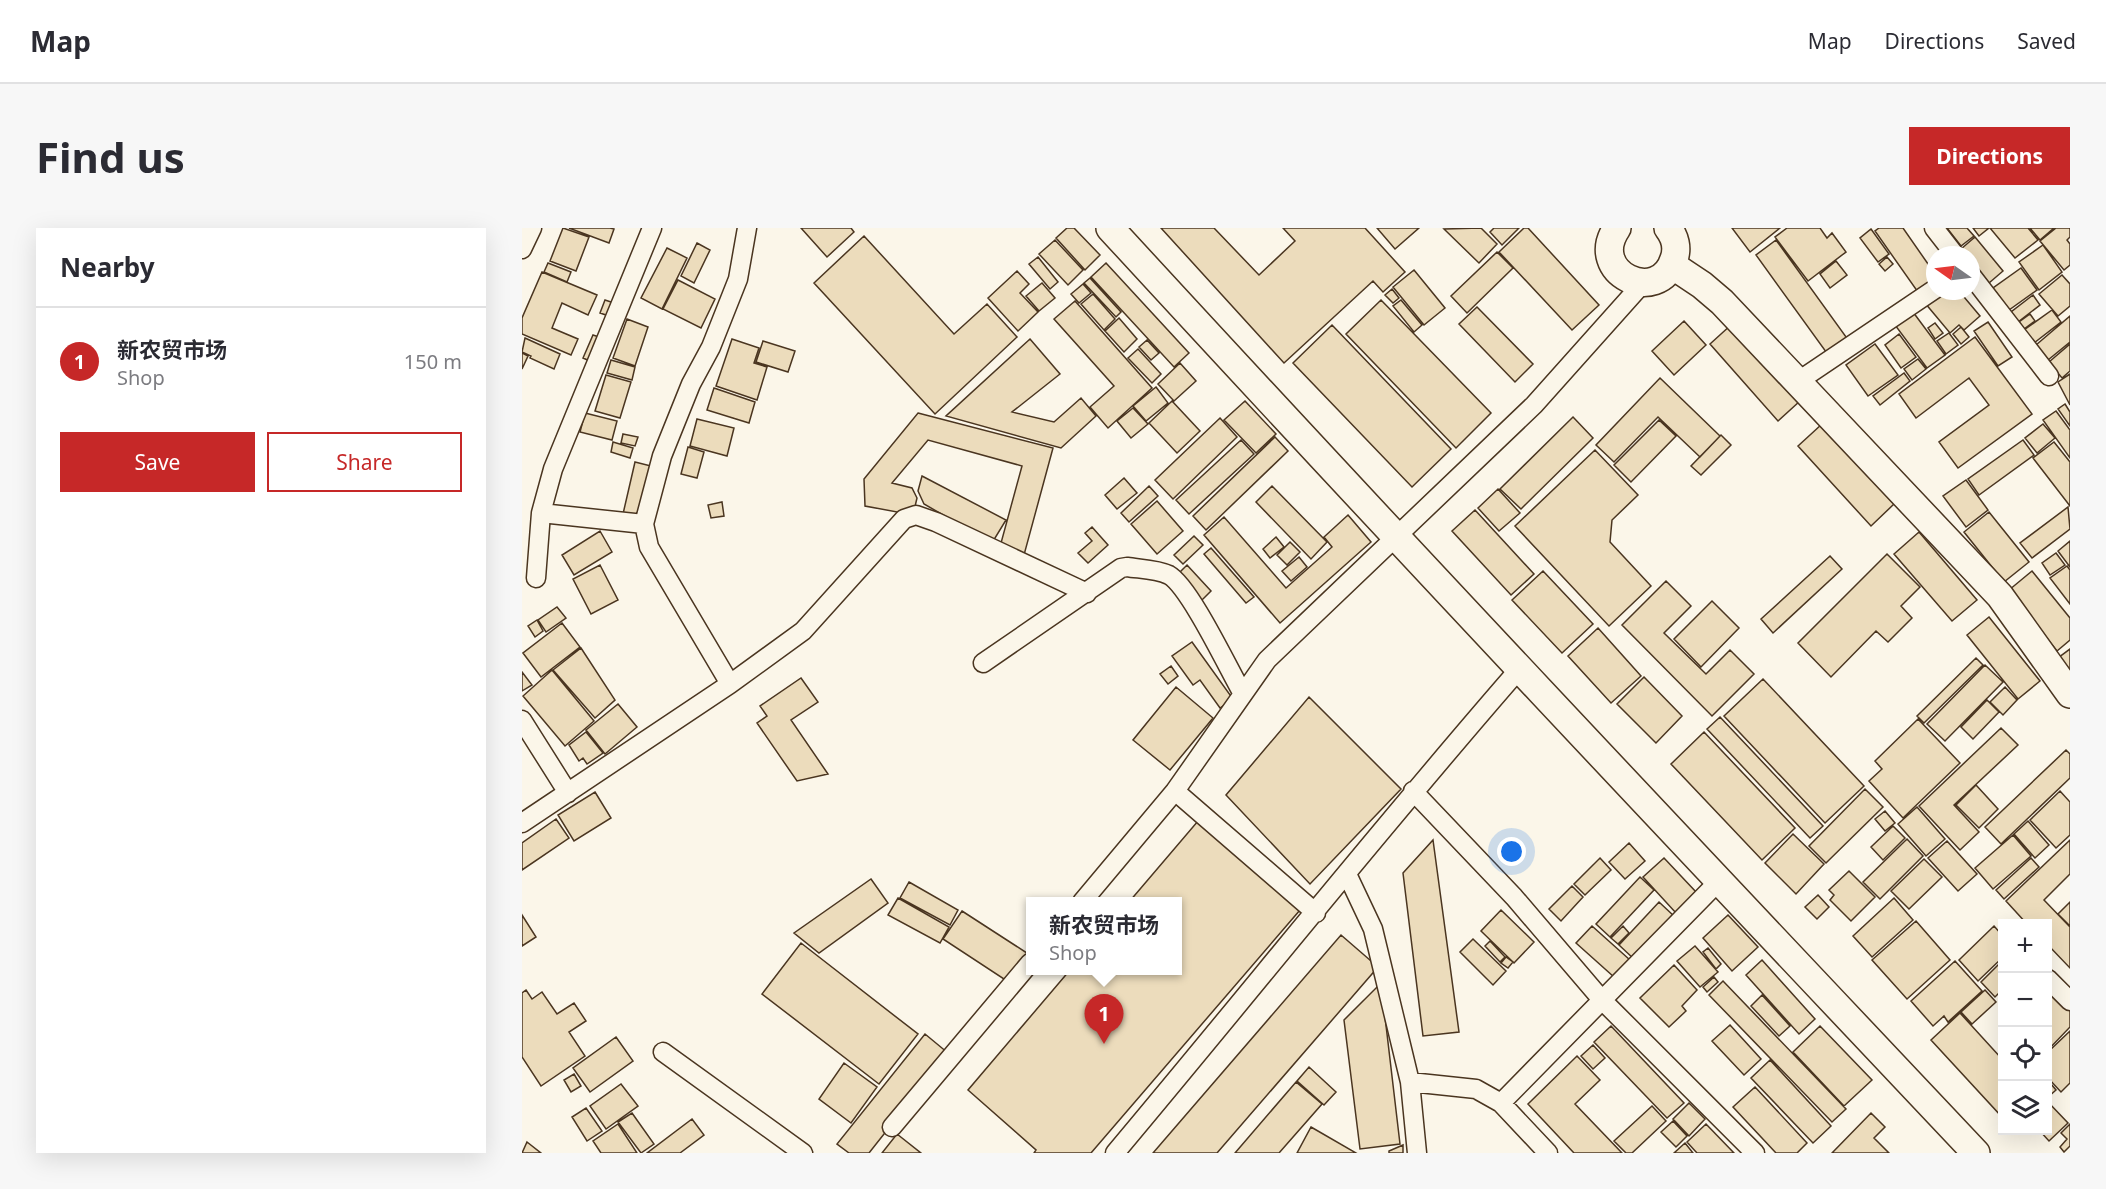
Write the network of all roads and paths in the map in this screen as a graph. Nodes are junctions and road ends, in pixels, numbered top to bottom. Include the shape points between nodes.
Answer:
1 (532, 228) edge
2 (652, 228) edge
3 (747, 228) edge
4 (1110, 228) edge
5 (1668, 228) edge
6 (1934, 228) edge
7 (1608, 232) edge
8 (1948, 246) edge
9 (522, 249) edge
10 (1671, 265) junction
11 (1643, 283) junction
12 (1980, 287) edge
13 (1926, 295) edge
14 (2049, 376) dead end
15 (1797, 382) junction
16 (541, 513) junction
17 (644, 524) junction
18 (1394, 537) junction
19 (536, 578) dead end
20 (1087, 593) junction
21 (983, 663) dead end
22 (1521, 667) junction
23 (730, 684) junction
24 (1243, 694) junction
25 (2070, 694) edge
26 (522, 720) edge
27 (1175, 791) junction
28 (1413, 791) junction
29 (568, 793) junction
30 (522, 823) edge
31 (1347, 874) junction
32 (1719, 881) junction
33 (1086, 897) edge
34 (1316, 914) junction
35 (1026, 968) edge
36 (2052, 983) edge
37 (1602, 1000) junction
38 (2070, 1001) edge
39 (663, 1052) dead end
40 (1410, 1082) junction
41 (1501, 1103) junction
42 (892, 1127) dead end
43 (802, 1153) edge
44 (1115, 1153) edge
45 (1417, 1153) edge
46 (1548, 1153) edge
47 (1755, 1153) edge
48 (1976, 1153) edge

1 - 9 street
2 - 16 street via 566,435
3 - 17 street via 738,279 662,456
4 - 18 street
5 - 10 street via 1676,248
6 - 8 street
7 - 11 street via 1610,258 1619,273
10 - 11 street via 1660,278
10 - 15 street via 1722,302
11 - 18 street via 1534,405
12 - 14 street
13 - 15 street
15 - 25 street via 2000,596
16 - 17 street
16 - 19 street
17 - 23 street via 650,547
18 - 22 street
18 - 24 street via 1267,660
20 - 21 street
20 - 23 street via 916,515 904,519 803,631
20 - 24 street via 1127,567 1175,579
22 - 28 street
22 - 32 street
23 - 29 street
24 - 27 street
26 - 29 street
27 - 33 street
27 - 34 street
28 - 31 street
28 - 37 street via 1514,897
29 - 30 street
31 - 34 street
31 - 40 street via 1373,929
32 - 37 street
32 - 48 street
34 - 44 street
35 - 42 street
36 - 38 street
37 - 41 street
37 - 47 street
39 - 43 street
40 - 41 street via 1476,1089
40 - 45 street
41 - 46 street

